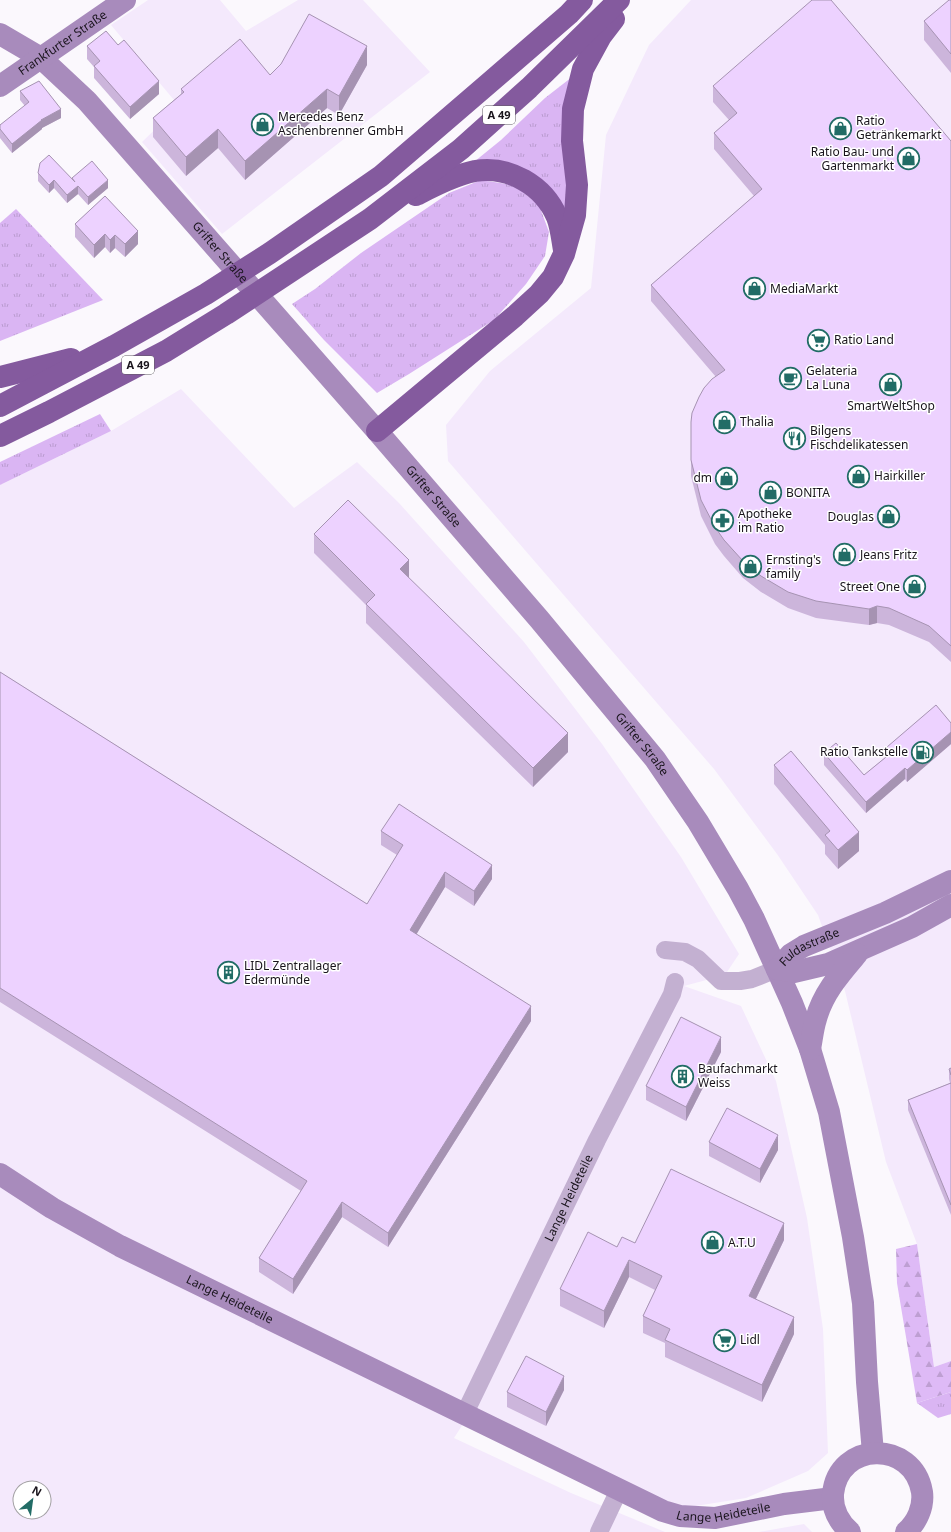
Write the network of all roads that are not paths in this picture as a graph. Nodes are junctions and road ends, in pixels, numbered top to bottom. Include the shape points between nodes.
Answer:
1 (125, 0) edge
2 (582, 0) edge
3 (619, 0) edge
4 (629, 0) edge
5 (0, 34) edge
6 (41, 58) junction
7 (0, 86) edge
8 (370, 219) junction
9 (564, 254) junction
10 (114, 346) junction
11 (0, 377) edge
12 (0, 406) edge
13 (377, 431) junction
14 (0, 436) edge
15 (951, 881) edge
16 (951, 905) edge
17 (665, 950) dead end
18 (860, 950) junction
19 (777, 969) junction
20 (675, 982) dead end
21 (810, 1049) junction
22 (0, 1174) edge
23 (464, 1415) junction
24 (873, 1453) junction
25 (618, 1490) junction
26 (833, 1498) junction
27 (599, 1532) edge
28 (850, 1532) edge
29 (906, 1532) edge

1 - 6 main road, Frankfurter Straße
2 - 10 highway, A 49 via 381,176 206,294
3 - 8 highway, A 49 via 529,88 461,149
4 - 9 highway via 601,36 583,69 573,108 576,215
5 - 6 main road, Grifter Straße
6 - 7 main road, Frankfurter Straße
6 - 13 main road, Grifter Straße via 87,100
8 - 9 highway via 457,177 476,171 499,171 522,179 544,196 557,217
8 - 14 highway, A 49 via 226,314 166,350
9 - 13 highway via 553,277 539,294
10 - 11 highway
10 - 12 highway, A 49
13 - 19 main road, Grifter Straße via 539,619 654,759 698,822 738,889
15 - 19 main road, Fuldastraße via 885,913 804,946 791,954
16 - 18 main road, Fuldastraße via 912,927
17 - 19 street via 685,952 698,959 721,981 749,980
18 - 19 main road, Fuldastraße via 828,964 794,972
18 - 21 main road via 834,981 820,1004
19 - 21 main road, Grifter Straße
20 - 23 street, Lange Heideteile via 672,994 597,1140
21 - 24 main road, Grifter Straße via 829,1112 853,1237 863,1303
22 - 23 main road, Lange Heideteile via 52,1208 120,1246
23 - 25 main road, Lange Heideteile
24 - 26 main road via 848,1464 837,1479
24 - 29 main road via 883,1453 903,1460 917,1476 921,1485 922,1505 915,1522
25 - 26 main road, Lange Heideteile via 662,1511 697,1518 715,1518 790,1503
25 - 27 street
26 - 28 main road via 837,1516

